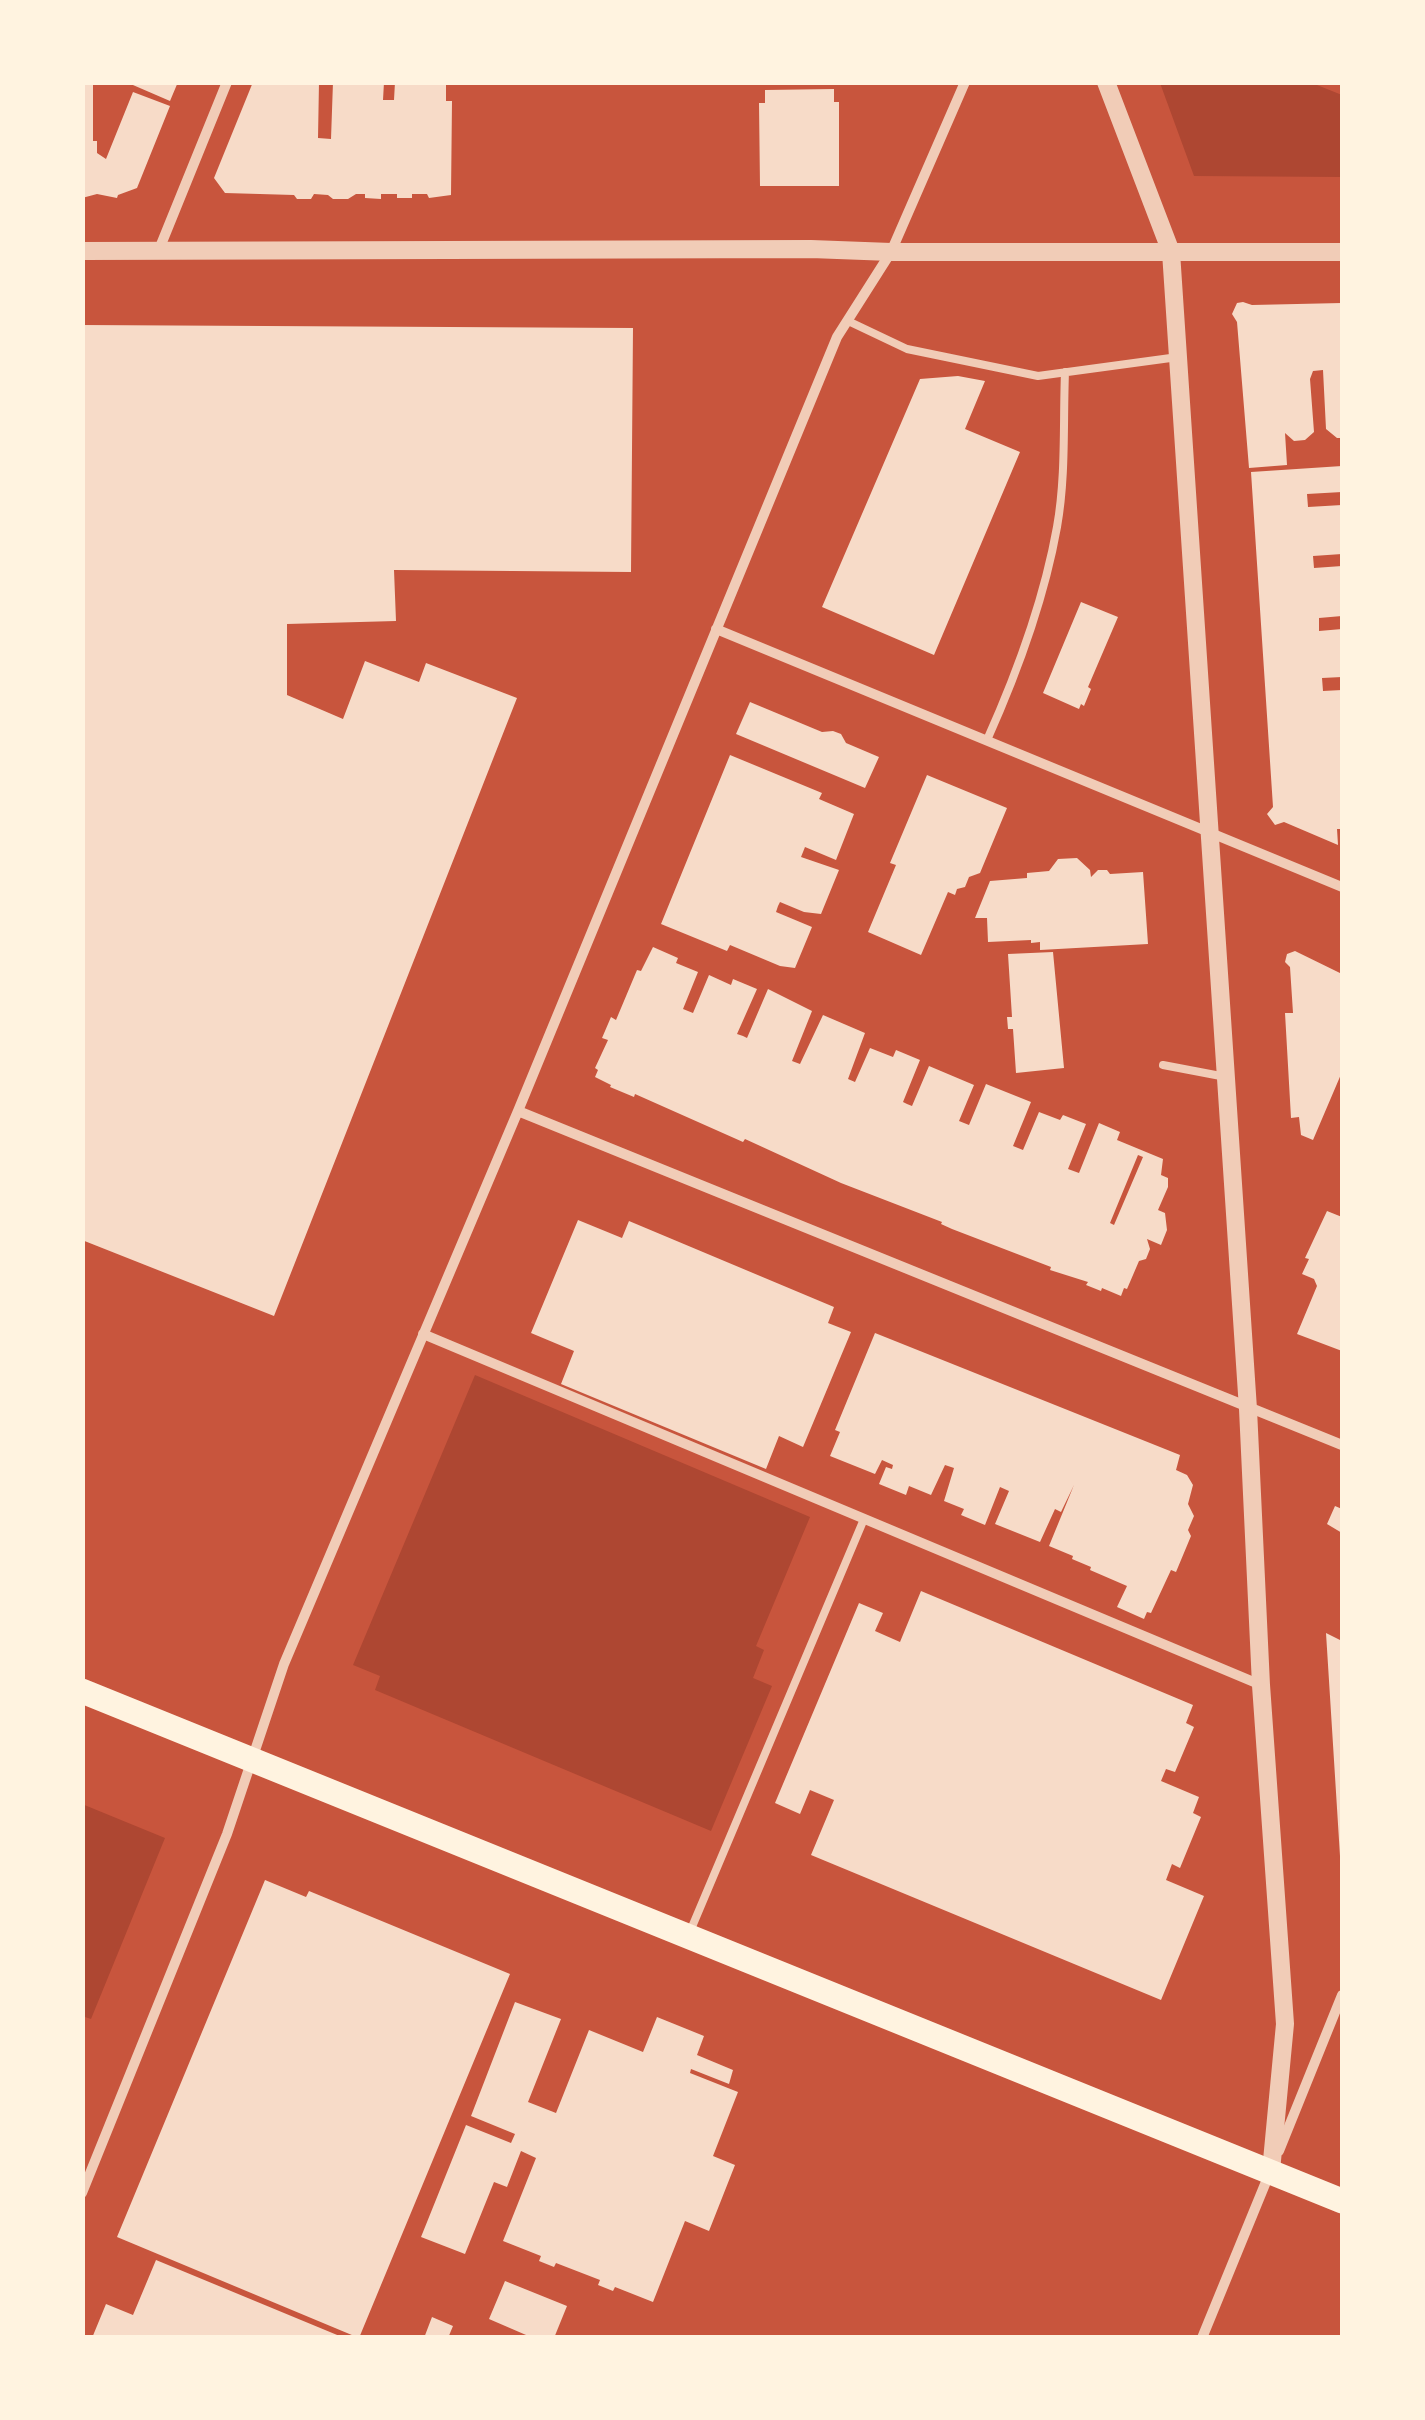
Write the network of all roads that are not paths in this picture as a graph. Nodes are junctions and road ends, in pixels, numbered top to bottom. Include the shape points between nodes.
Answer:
1 (227, 82) edge
2 (965, 82) edge
3 (1106, 82) edge
4 (82, 251) edge
5 (158, 252) junction
6 (892, 252) junction
7 (1171, 252) junction
8 (1342, 252) edge
9 (848, 321) junction
10 (1178, 357) junction
11 (1064, 372) junction
12 (716, 629) junction
13 (987, 740) junction
14 (1210, 832) junction
15 (1342, 888) edge
16 (1163, 1066) dead end
17 (1226, 1077) junction
18 (518, 1111) junction
19 (423, 1334) junction
20 (1248, 1409) junction
21 (1342, 1445) edge
22 (864, 1519) junction
23 (1261, 1685) junction
24 (82, 1691) edge
25 (252, 1760) junction
26 (688, 1937) junction
27 (1342, 1995) edge
28 (1271, 2171) junction
29 (82, 2193) edge
30 (1342, 2201) edge
31 (1202, 2338) edge

1 - 5 street
2 - 6 street
3 - 7 street
4 - 5 street
5 - 6 street
6 - 7 street
6 - 9 street
7 - 8 street
7 - 10 street
9 - 11 lane via 907,349 1038,376
9 - 12 street
10 - 11 lane
10 - 14 street
11 - 13 lane via 1058,524 1042,591
12 - 13 street
12 - 18 street
13 - 14 street
14 - 15 street
14 - 17 street
16 - 17 lane
17 - 20 street
18 - 19 street
18 - 20 street
19 - 22 street
19 - 25 street via 284,1664
20 - 21 street
20 - 23 street
22 - 23 street
22 - 26 lane
23 - 28 street via 1285,2024
24 - 25 main road
25 - 26 main road
25 - 29 street
26 - 28 main road
27 - 28 street
28 - 30 main road
28 - 31 street

